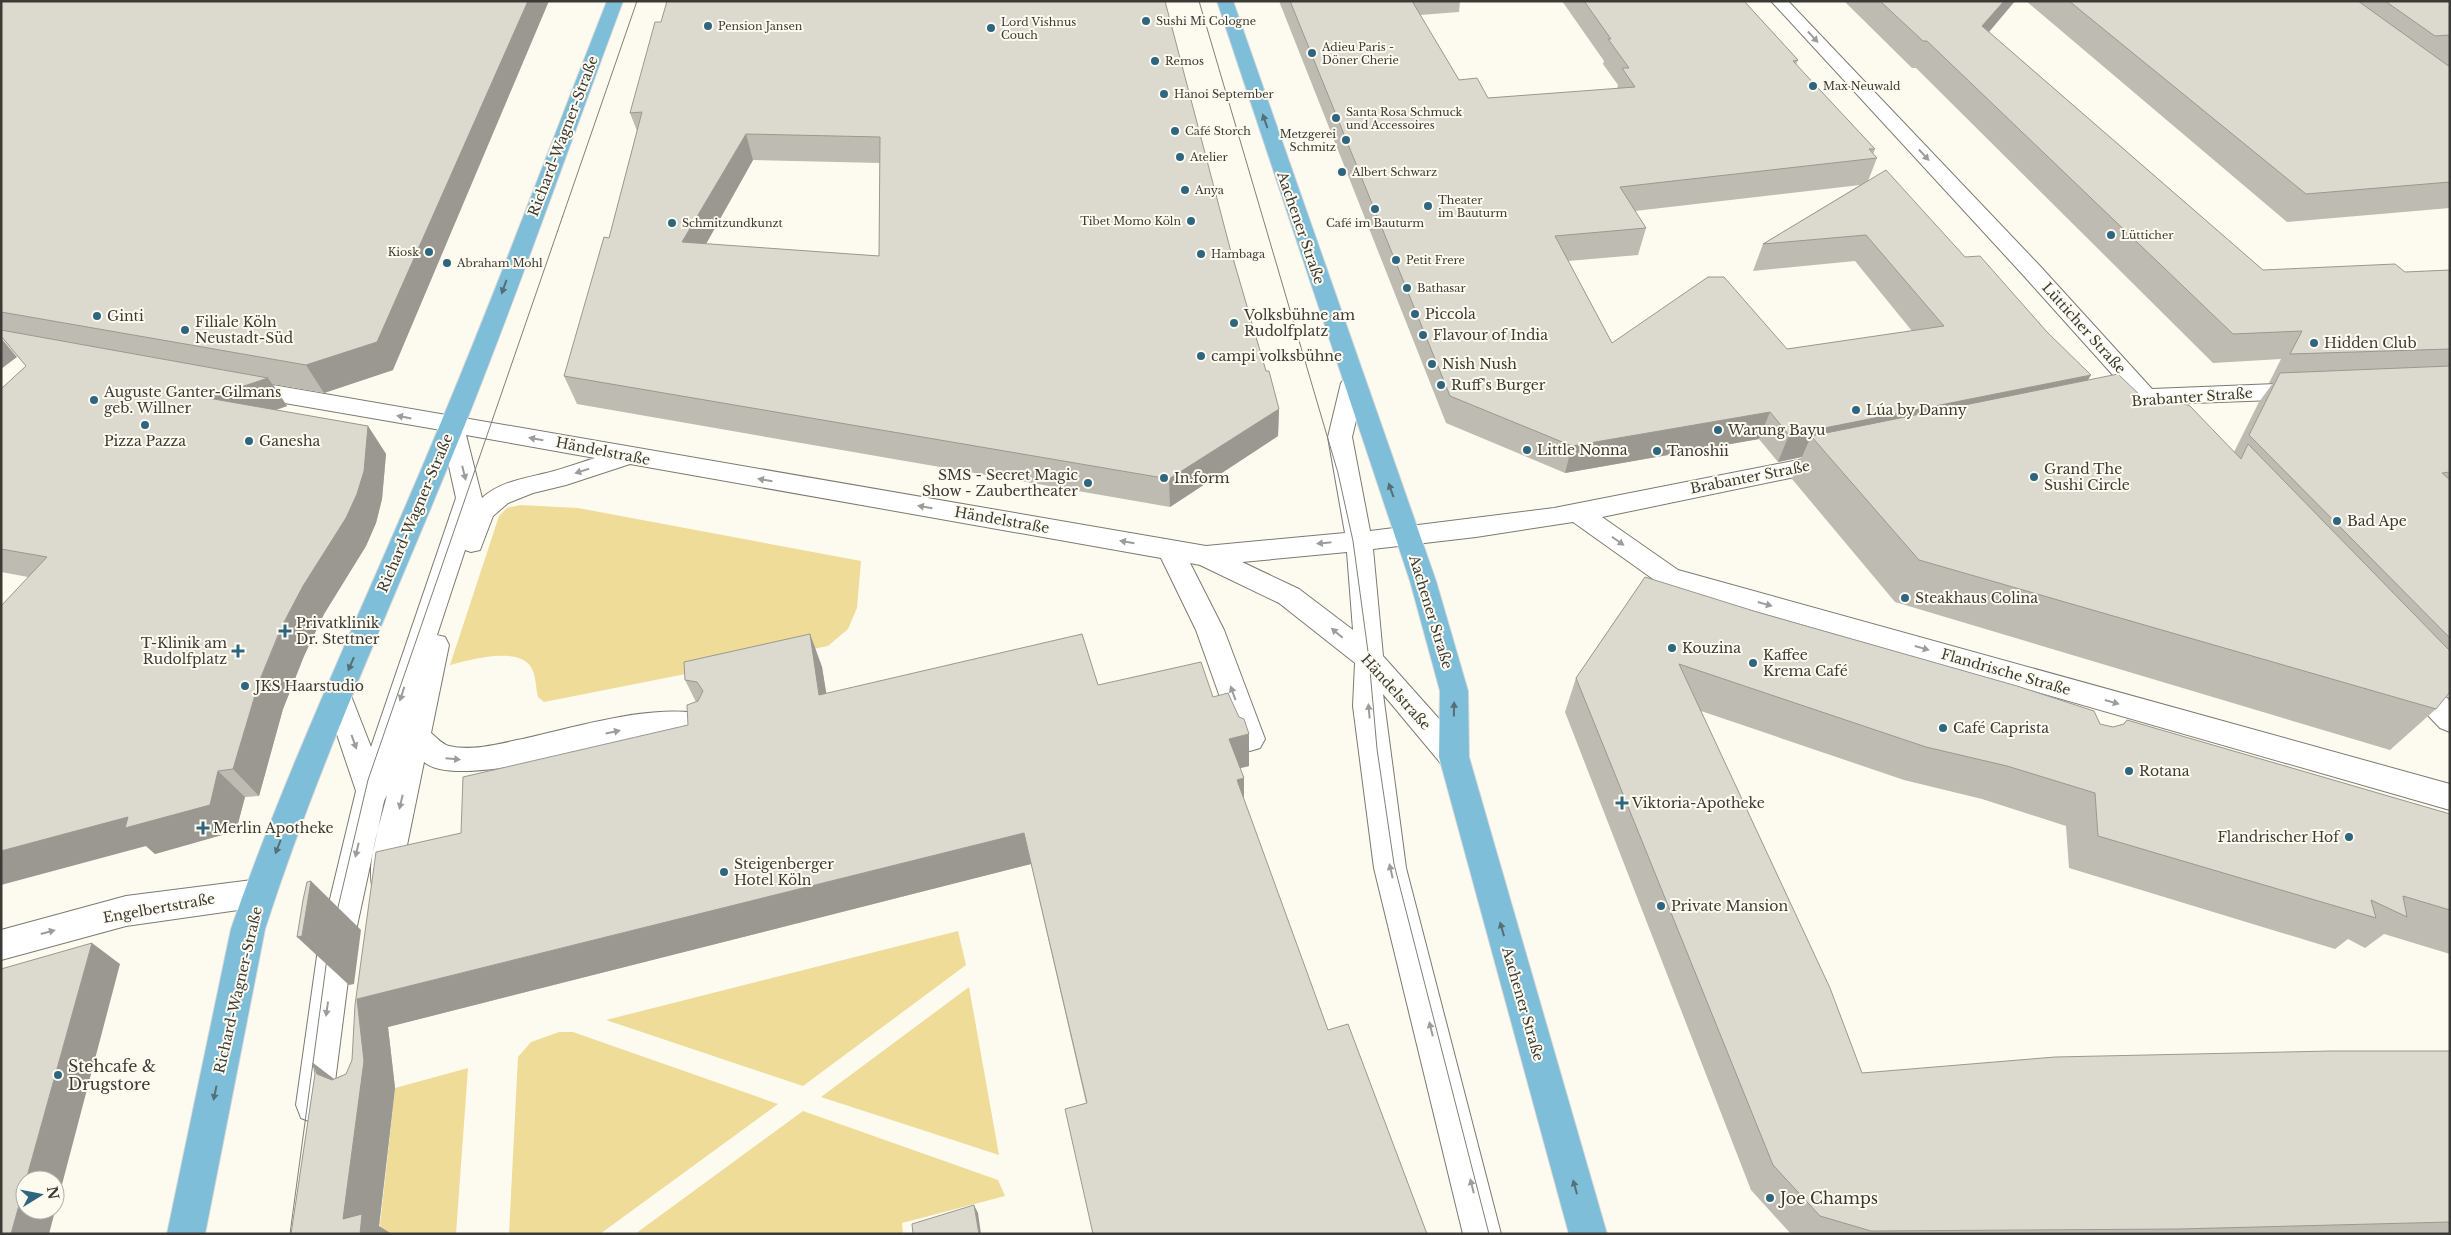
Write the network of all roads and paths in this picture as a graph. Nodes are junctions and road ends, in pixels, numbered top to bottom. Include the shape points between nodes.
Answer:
1 (615, 1) edge
2 (1225, 1) edge
3 (1779, 1) edge
4 (1353, 383) junction
5 (223, 384) edge
6 (2322, 390) edge
7 (2146, 397) junction
8 (2088, 409) edge
9 (452, 426) junction
10 (2173, 426) edge
11 (628, 456) junction
12 (1857, 456) edge
13 (1578, 513) junction
14 (1408, 536) junction
15 (1359, 540) junction
16 (1170, 549) junction
17 (1206, 556) junction
18 (1369, 659) junction
19 (2396, 663) edge
20 (338, 696) junction
21 (2450, 720) edge
22 (702, 725) edge
23 (415, 737) junction
24 (1250, 739) dead end
25 (1454, 757) junction
26 (370, 790) junction
27 (2450, 797) edge
28 (389, 855) junction
29 (260, 893) junction
30 (382, 915) edge
31 (1, 945) edge
32 (310, 1136) edge
33 (186, 1234) edge
34 (1482, 1234) edge
35 (1588, 1234) edge

1 -> 9 main road, Richard-Wagner-Straße
4 -> 2 main road, Aachener Straße
3 -> 7 street, Lütticher Straße
14 -> 4 main road, Aachener Straße
4 - 15 street via 1340,437
9 -> 5 street, Händelstraße
6 - 7 street, Brabanter Straße
7 - 8 street, Brabanter Straße
7 - 10 street, Lütticher Straße
11 -> 9 street, Händelstraße
9 -> 20 main road, Richard-Wagner-Straße
9 -> 26 street via 469,498
16 -> 11 street, Händelstraße
11 -> 23 street via 557,479 527,485 499,497 482,512 435,644
12 - 13 street, Brabanter Straße
13 - 14 street, Brabanter Straße
13 -> 27 street, Flandrische Straße via 1669,576 2081,706
14 - 15 street, Händelstraße
25 -> 14 main road, Aachener Straße via 1454,691
15 -> 17 street, Händelstraße
15 - 18 street
16 - 17 street, Händelstraße
24 -> 16 street via 1210,630
18 -> 17 street, Händelstraße via 1289,596
18 - 25 street, Händelstraße
34 -> 18 street via 1390,868 1368,706
19 - 21 street
20 -> 26 street
20 -> 29 main road, Richard-Wagner-Straße
23 -> 22 street via 440,758 468,760 506,755 658,722
23 -> 28 street
35 -> 25 main road, Aachener Straße
26 - 28 street
26 -> 32 street via 335,949
28 - 30 street
31 -> 29 street, Engelbertstraße via 126,911
29 -> 33 main road, Richard-Wagner-Straße via 248,929

